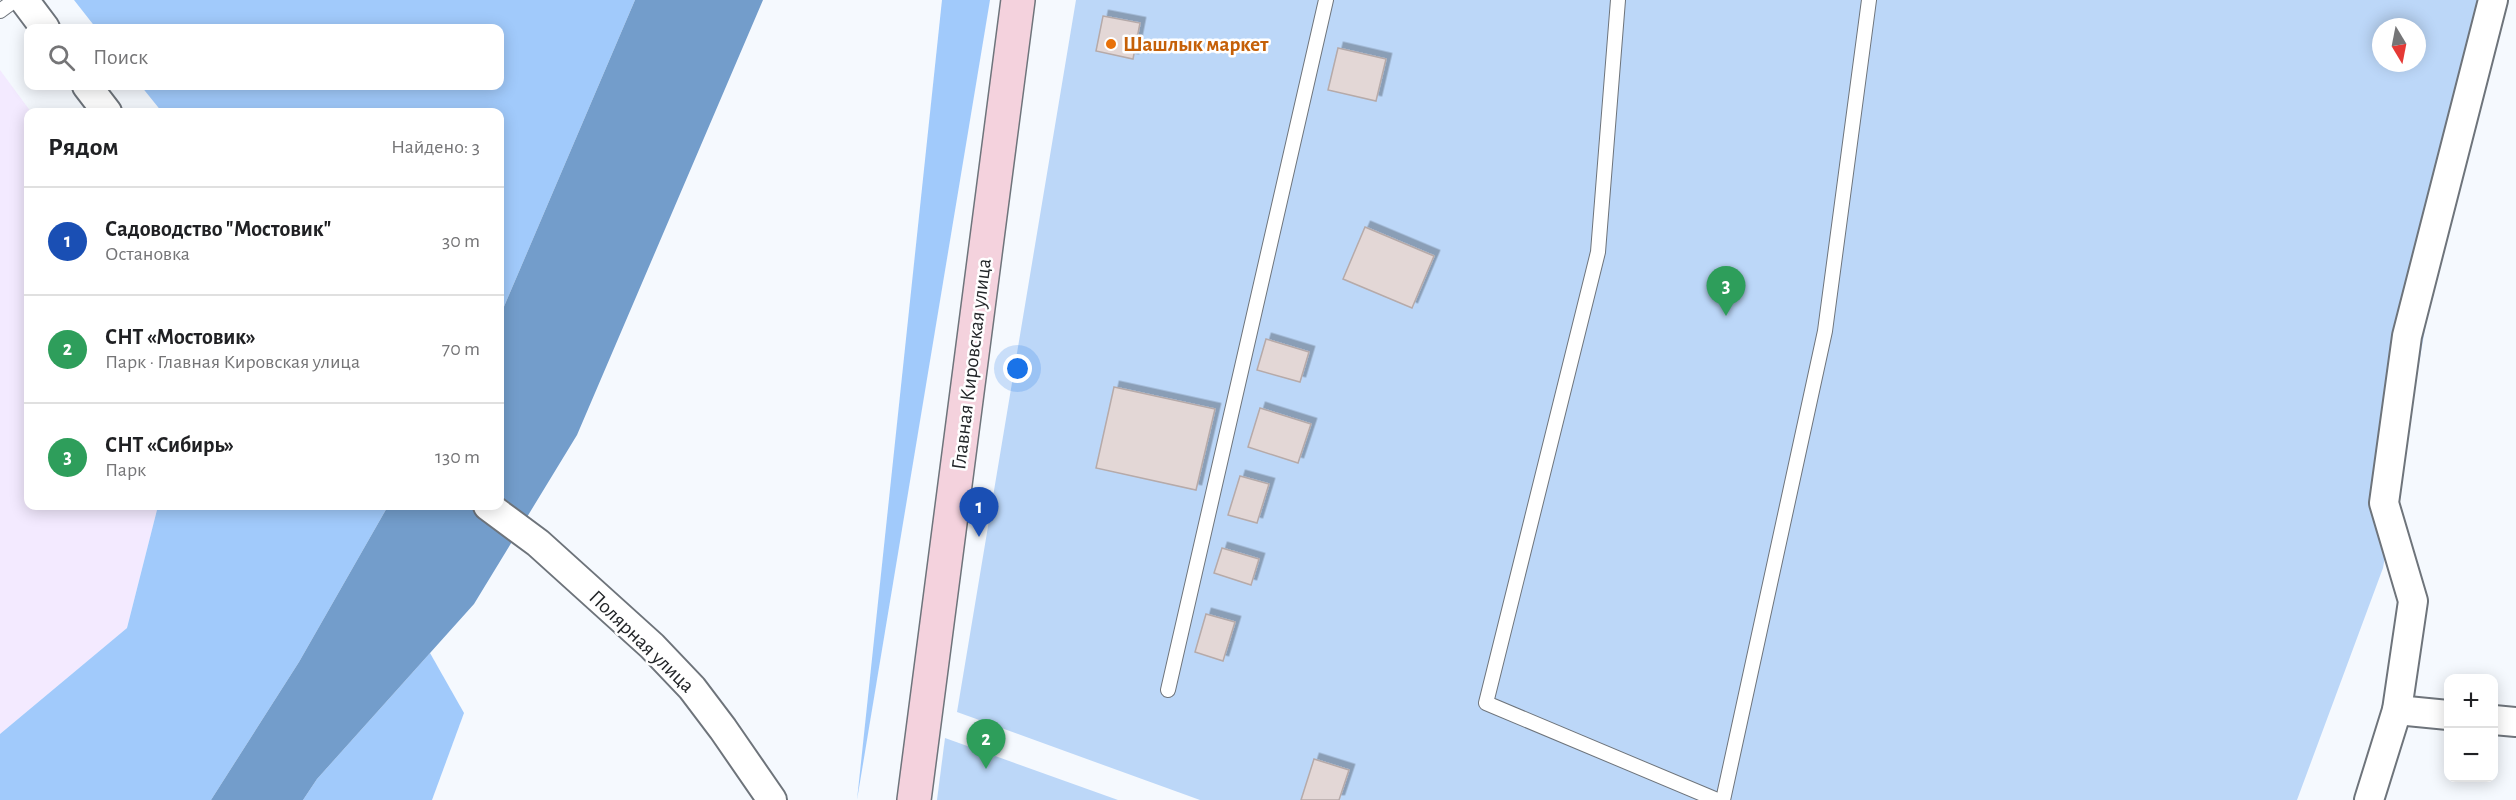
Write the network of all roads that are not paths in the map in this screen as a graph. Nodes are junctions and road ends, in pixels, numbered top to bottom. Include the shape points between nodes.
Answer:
1 (15, 0) edge
2 (24, 0) edge
3 (1018, 0) edge
4 (1326, 0) edge
5 (1618, 0) edge
6 (1869, 0) edge
7 (2493, 0) edge
8 (0, 11) edge
9 (42, 24) edge
10 (90, 90) edge
11 (104, 108) edge
12 (493, 510) edge
13 (1168, 690) dead end
14 (2397, 710) junction
15 (2444, 715) edge
16 (2498, 720) edge
17 (2516, 722) edge
18 (772, 800) edge
19 (915, 800) edge
20 (1717, 800) edge
21 (1723, 800) edge
22 (2369, 800) edge

1 - 8 lane
2 - 9 street
3 - 19 main road, Главная Кировская улица
4 - 13 lane
5 - 20 lane via 1598,252 1486,704
6 - 21 lane via 1825,331
7 - 14 street via 2407,336 2384,503 2413,601
10 - 11 street
12 - 18 street, Полярная улица via 538,543 652,646 692,688
14 - 15 street
14 - 22 street
16 - 17 street

